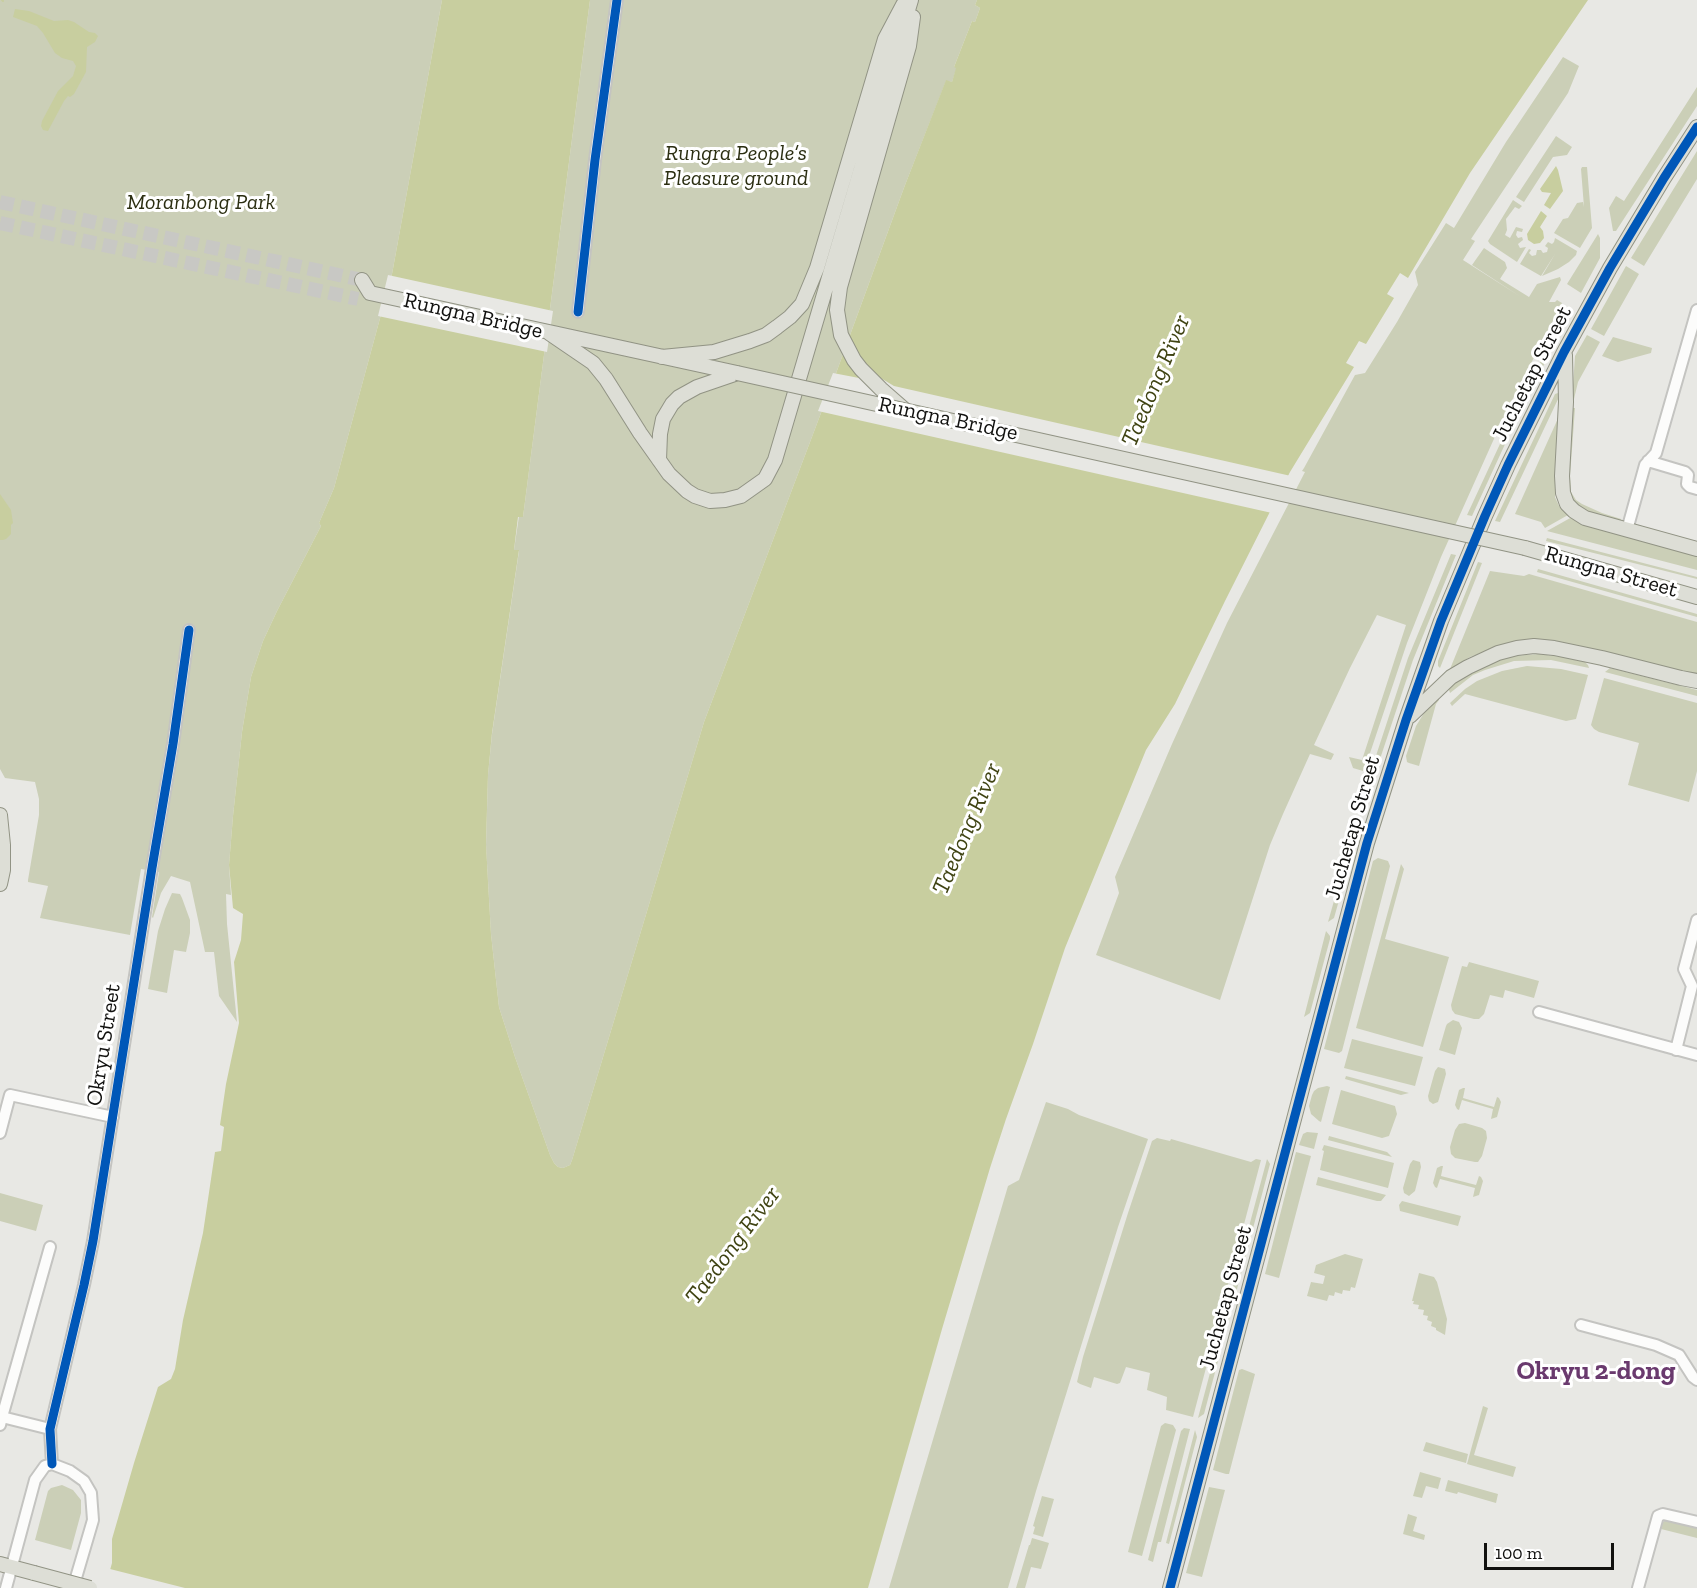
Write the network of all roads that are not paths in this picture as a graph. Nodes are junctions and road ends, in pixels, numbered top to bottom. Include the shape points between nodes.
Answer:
1 (617, 0) edge
2 (905, 0) edge
3 (913, 0) edge
4 (1697, 128) edge
5 (362, 280) tunnel mouth
6 (1697, 310) edge
7 (578, 312) dead end
8 (549, 333) junction
9 (1564, 352) junction
10 (662, 357) junction
11 (737, 373) junction
12 (905, 410) junction
13 (659, 460) junction
14 (1648, 461) junction
15 (1697, 489) edge
16 (1627, 530) junction
17 (1525, 548) joint
18 (1697, 549) edge
19 (1697, 597) edge
20 (189, 630) dead end
21 (1428, 661) junction
22 (1451, 677) junction
23 (1697, 681) edge
24 (1406, 720) junction
25 (0, 815) edge
26 (0, 884) edge
27 (1697, 920) edge
28 (1694, 987) edge
29 (1539, 1012) dead end
30 (1676, 1050) junction
31 (1697, 1055) edge
32 (5, 1092) edge
33 (112, 1117) junction
34 (0, 1133) edge
35 (50, 1247) dead end
36 (1581, 1325) dead end
37 (1697, 1380) edge
38 (1, 1421) edge
39 (50, 1429) junction
40 (52, 1464) junction
41 (1697, 1522) edge
42 (6, 1565) edge
43 (6, 1588) edge
44 (73, 1588) edge
45 (90, 1588) edge
46 (1170, 1588) edge
47 (1638, 1588) edge

1 - 7 street
2 - 10 main road via 885,39 817,268 802,304 766,335 714,352
3 - 12 main road via 909,46 838,299 838,322 844,341 861,369
3 - 13 main road via 775,460 765,479 741,496 710,501 675,482
4 - 9 main road, Juchetap Street via 1610,268
5 - 8 main road, Rungna Bridge via 364,296
6 - 14 street via 1656,453
8 - 10 main road, Rungna Bridge
8 - 13 main road via 600,372
9 - 16 main road via 1563,493 1567,504 1585,518
9 - 21 main road, Juchetap Street via 1485,516
10 - 11 main road, Rungna Bridge
11 - 12 main road, Rungna Bridge, bridge
11 - 13 main road via 697,387 672,404 663,419
12 - 17 main road, Rungna Bridge, bridge
14 - 15 street via 1685,472 1687,484
14 - 16 street
16 - 18 main road
17 - 19 main road, Rungna Street
20 - 33 street, Okryu Street
21 - 22 main road via 1433,672
21 - 24 main road, Juchetap Street
22 - 23 main road via 1498,652 1534,646
22 - 24 main road
24 - 46 main road, Juchetap Street via 1367,843
25 - 26 main road
27 - 28 street via 1684,969
28 - 30 street
29 - 30 street
30 - 31 street
32 - 33 street
32 - 34 street
33 - 39 street, Okryu Street via 93,1241
35 - 38 street
36 - 37 street via 1679,1355
38 - 39 street
39 - 40 street, Okryu Street
40 - 42 street via 45,1466 35,1480
40 - 44 street via 84,1481 91,1493 93,1520
41 - 47 street via 1658,1516
42 - 43 street
42 - 45 main road, bridge

